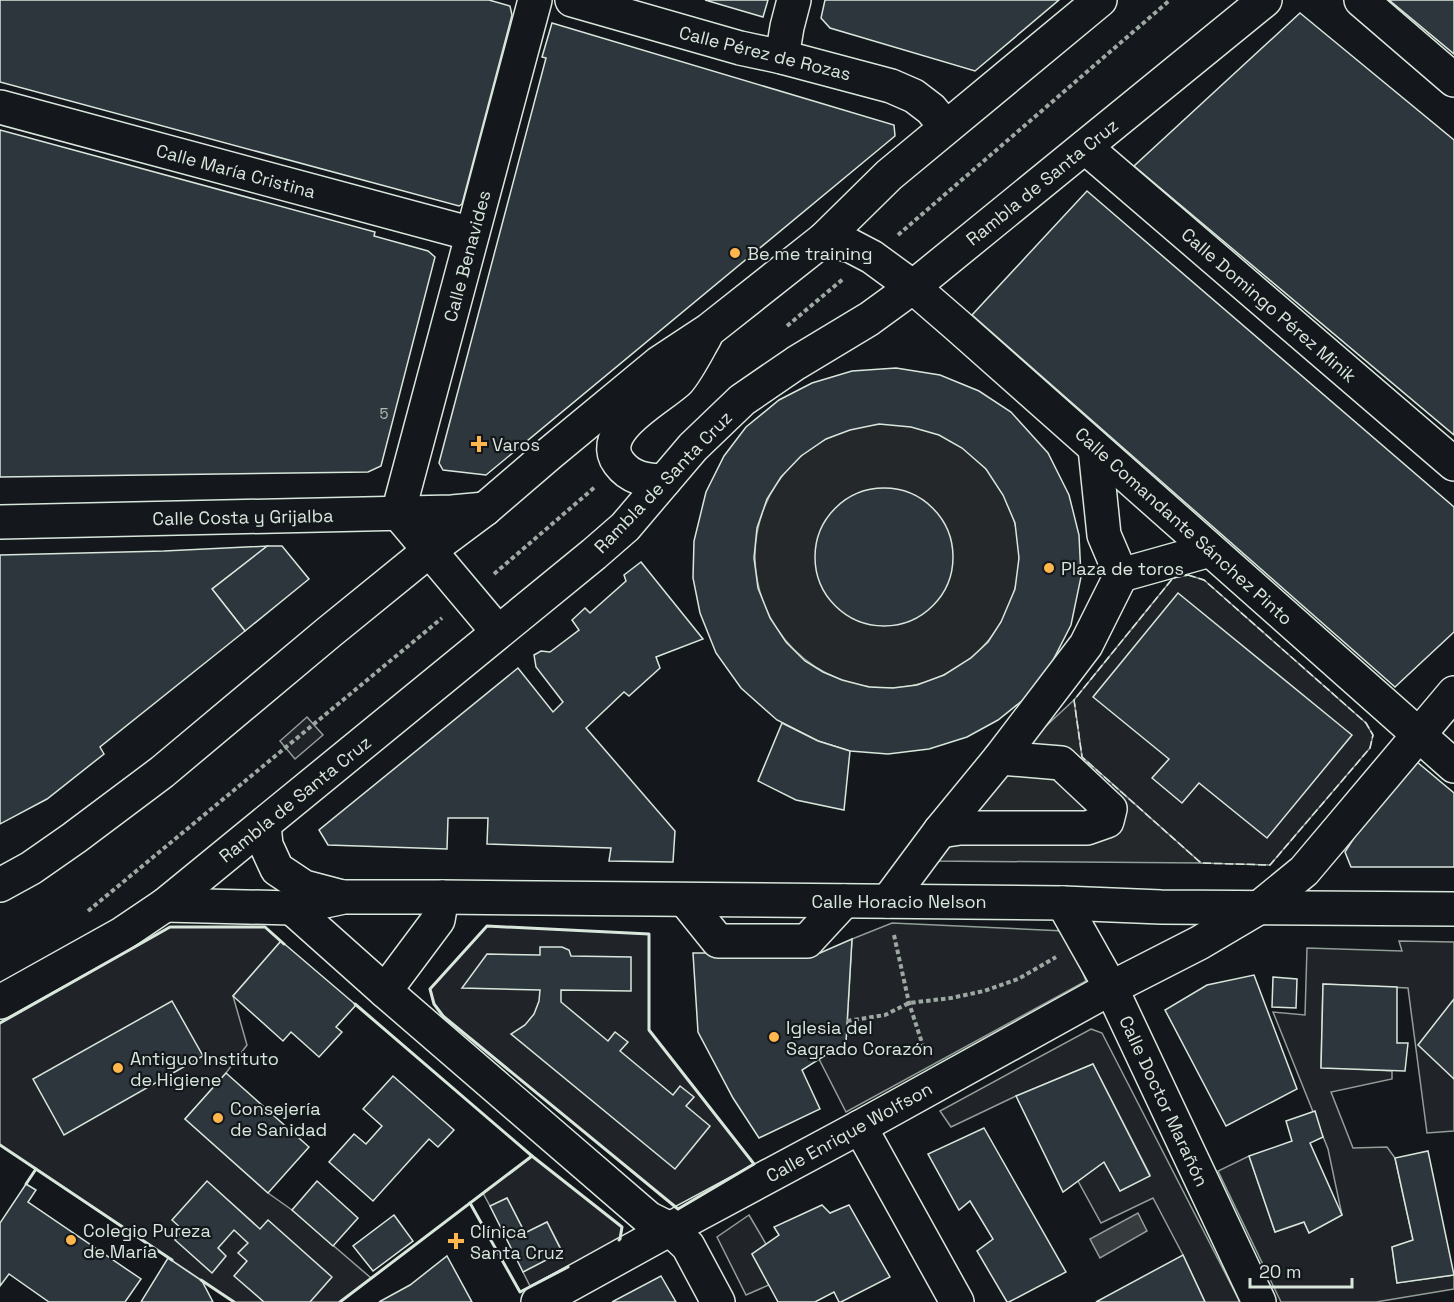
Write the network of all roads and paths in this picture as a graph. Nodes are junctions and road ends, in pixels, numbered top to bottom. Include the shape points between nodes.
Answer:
1 (535, 0) edge
2 (572, 0) edge
3 (794, 0) edge
4 (1100, 0) edge
5 (1170, 0) edge
6 (1265, 0) edge
7 (1361, 0) edge
8 (782, 57) junction
9 (1454, 80) edge
10 (0, 107) edge
11 (946, 127) junction
12 (1085, 147) junction
13 (472, 234) junction
14 (825, 239) junction
15 (872, 257) junction
16 (913, 287) junction
17 (785, 328) dead end
18 (709, 330) junction
19 (1095, 448) junction
20 (1454, 464) edge
21 (620, 465) junction
22 (664, 481) junction
23 (485, 509) junction
24 (398, 513) junction
25 (0, 522) edge
26 (430, 550) junction
27 (1210, 550) junction
28 (1121, 575) junction
29 (469, 596) junction
30 (498, 632) junction
31 (1454, 693) edge
32 (1419, 734) junction
33 (1000, 758) junction
34 (1454, 766) edge
35 (264, 825) junction
36 (940, 831) junction
37 (0, 885) edge
38 (344, 897) junction
39 (442, 897) junction
40 (888, 901) junction
41 (1063, 903) junction
42 (165, 905) junction
43 (1161, 907) junction
44 (292, 908) junction
45 (1260, 908) junction
46 (1454, 909) edge
47 (83, 915) dead end
48 (1083, 940) junction
49 (1161, 962) junction
50 (1111, 988) junction
51 (385, 991) junction
52 (0, 1002) edge
53 (909, 1003) junction
54 (847, 1021) dead end
55 (935, 1085) junction
56 (860, 1127) junction
57 (670, 1229) junction
58 (537, 1302) edge
59 (717, 1302) edge
60 (957, 1302) edge
61 (1259, 1302) edge

1 - 13 street, Calle Benavides
2 - 8 street, Calle Pérez de Rozas
3 - 8 street
4 - 11 street
5 - 15 path
6 - 12 street, Rambla de Santa Cruz
7 - 9 street
8 - 11 street, Calle Pérez de Rozas via 899,89 932,109
10 - 13 street, Calle María Cristina
11 - 14 street via 888,175
12 - 16 street, Rambla de Santa Cruz
12 - 20 street, Calle Domingo Pérez Minik
13 - 24 street, Calle Benavides
14 - 15 street, Calle Comandante Sánchez Pinto
14 - 18 street
15 - 16 street, Calle Comandante Sánchez Pinto
15 - 17 path
16 - 19 street, Calle Comandante Sánchez Pinto
16 - 22 street, Rambla de Santa Cruz via 742,400
18 - 21 street via 680,380 616,435 612,448
18 - 23 street via 659,363
19 - 27 street, Calle Comandante Sánchez Pinto
19 - 28 street via 1104,535
21 - 22 street via 636,478
21 - 29 path
22 - 30 street, Rambla de Santa Cruz via 625,527
23 - 24 street, Calle Costa y Grijalba
23 - 26 street
24 - 25 street, Calle Costa y Grijalba
24 - 26 street
26 - 29 street
26 - 37 street via 162,772 31,868
27 - 28 street
27 - 32 street, Calle Comandante Sánchez Pinto
28 - 33 street via 1086,645
29 - 30 street
29 - 47 path
30 - 35 street, Rambla de Santa Cruz
31 - 32 street, Calle Enrique Wolfson
32 - 34 street, Calle Comandante Sánchez Pinto
32 - 45 street, Calle Enrique Wolfson via 1304,871
33 - 36 street
33 - 36 street via 1061,763 1110,809 1107,821 1087,828
35 - 38 street via 266,845 277,869 304,887
35 - 42 street, Rambla de Santa Cruz
36 - 40 street
38 - 39 street, Calle Horacio Nelson
38 - 44 street
39 - 40 street, Calle Horacio Nelson
39 - 51 street via 438,920
40 - 41 street, Calle Horacio Nelson
40 - 53 path
41 - 43 street, Calle Horacio Nelson
41 - 48 street, Calle Doctor Marañón
42 - 44 street
42 - 52 street, Rambla de Santa Cruz via 122,934
43 - 45 street, Calle Horacio Nelson
43 - 49 street via 1165,918
44 - 51 street
45 - 46 street, Calle Horacio Nelson
45 - 49 street, Calle Enrique Wolfson
48 - 50 street, Calle Doctor Marañón
48 - 53 path via 1018,979 984,991
49 - 50 street, Calle Enrique Wolfson
50 - 55 street, Calle Enrique Wolfson
50 - 61 street, Calle Doctor Marañón
51 - 57 street via 648,1218
53 - 54 path via 885,1015
53 - 55 path
55 - 56 street, Calle Enrique Wolfson
56 - 57 street, Calle Enrique Wolfson
56 - 60 street
57 - 58 street, Calle Enrique Wolfson
57 - 59 street via 688,1246

